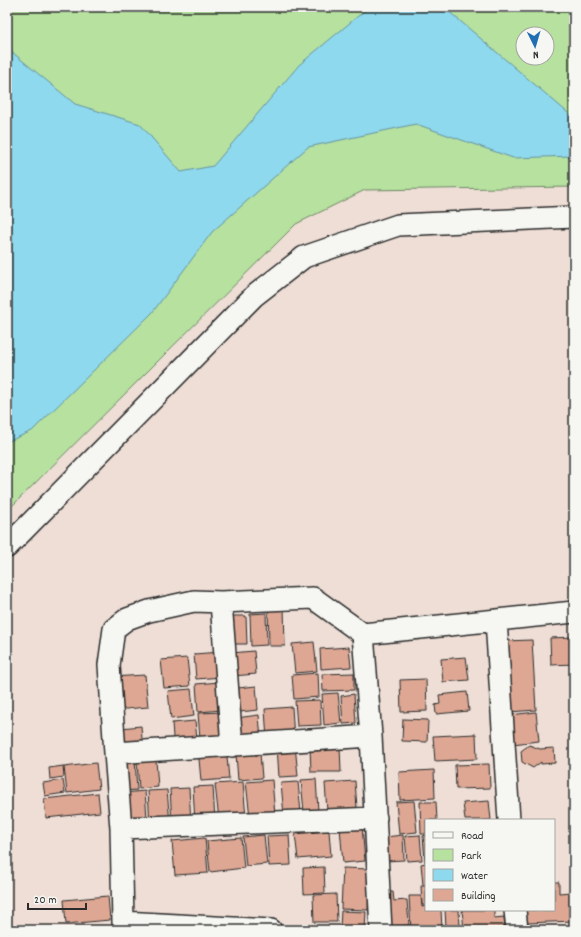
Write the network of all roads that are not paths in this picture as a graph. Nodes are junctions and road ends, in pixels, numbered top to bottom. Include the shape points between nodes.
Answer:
1 (574, 217) edge
2 (7, 547) edge
3 (221, 602) junction
4 (574, 612) edge
5 (496, 620) junction
6 (363, 634) junction
7 (371, 736) junction
8 (232, 746) junction
9 (115, 753) junction
10 (376, 818) junction
11 (509, 819) edge
12 (121, 828) junction
13 (515, 911) edge
14 (123, 926) edge
15 (271, 930) edge
16 (381, 930) edge
17 (517, 930) edge

1 - 2 street via 398,225 304,258 254,296
3 - 6 street via 312,598
3 - 8 street
3 - 9 street via 194,601 149,611 127,619 114,629 108,665
4 - 5 street
5 - 6 street
5 - 11 street
6 - 7 street
7 - 8 street
7 - 10 street
8 - 9 street
9 - 12 street
10 - 12 street
10 - 16 street
12 - 14 street
13 - 17 street
14 - 15 street

